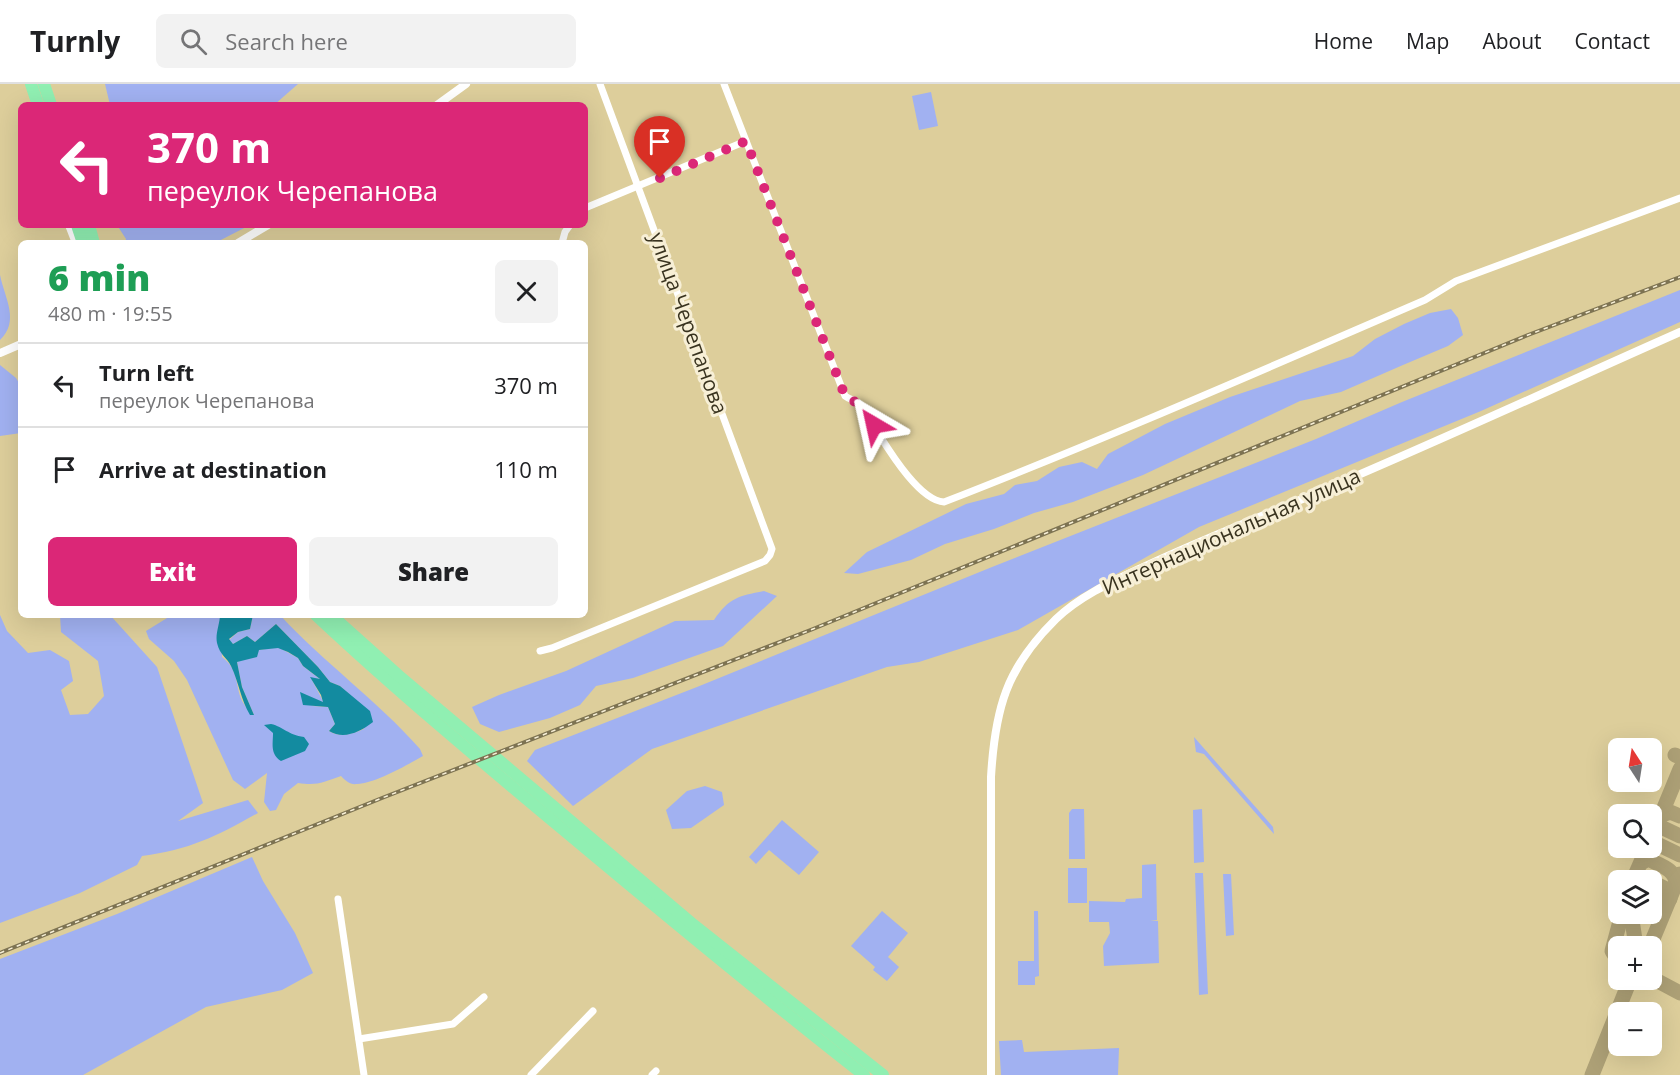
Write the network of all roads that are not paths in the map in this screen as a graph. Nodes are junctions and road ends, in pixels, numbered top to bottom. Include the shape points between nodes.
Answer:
1 (31, 84) edge
2 (44, 84) edge
3 (466, 84) edge
4 (600, 84) edge
5 (724, 84) edge
6 (37, 102) edge
7 (50, 102) edge
8 (441, 102) edge
9 (746, 141) junction
10 (639, 187) junction
11 (1680, 198) edge
12 (588, 207) edge
13 (263, 228) edge
14 (243, 240) edge
15 (1680, 332) edge
16 (18, 345) edge
17 (0, 353) edge
18 (320, 618) edge
19 (335, 618) edge
20 (540, 651) dead end
21 (455, 730) junction
22 (512, 779) junction
23 (338, 899) dead end
24 (484, 997) dead end
25 (593, 1011) dead end
26 (359, 1039) junction
27 (364, 1075) edge
28 (531, 1075) edge
29 (864, 1075) edge
30 (883, 1075) edge
31 (991, 1075) edge

1 - 6 highway
2 - 7 highway
3 - 8 street
4 - 10 street, улица Черепанова
5 - 9 street
9 - 10 street
9 - 11 street via 845,396 862,406 910,478 937,502 977,490 1189,402 1425,300 1456,281
10 - 12 street
10 - 20 street, улица Черепанова via 772,549 765,561
13 - 14 street
15 - 31 street, Интернациональная улица via 1149,564 1080,600 1043,632 1008,684 993,748
16 - 17 street
18 - 21 highway
19 - 21 highway
21 - 22 highway
22 - 29 highway via 687,933
22 - 30 highway
23 - 26 street
24 - 26 street via 453,1024
25 - 28 street
26 - 27 street

